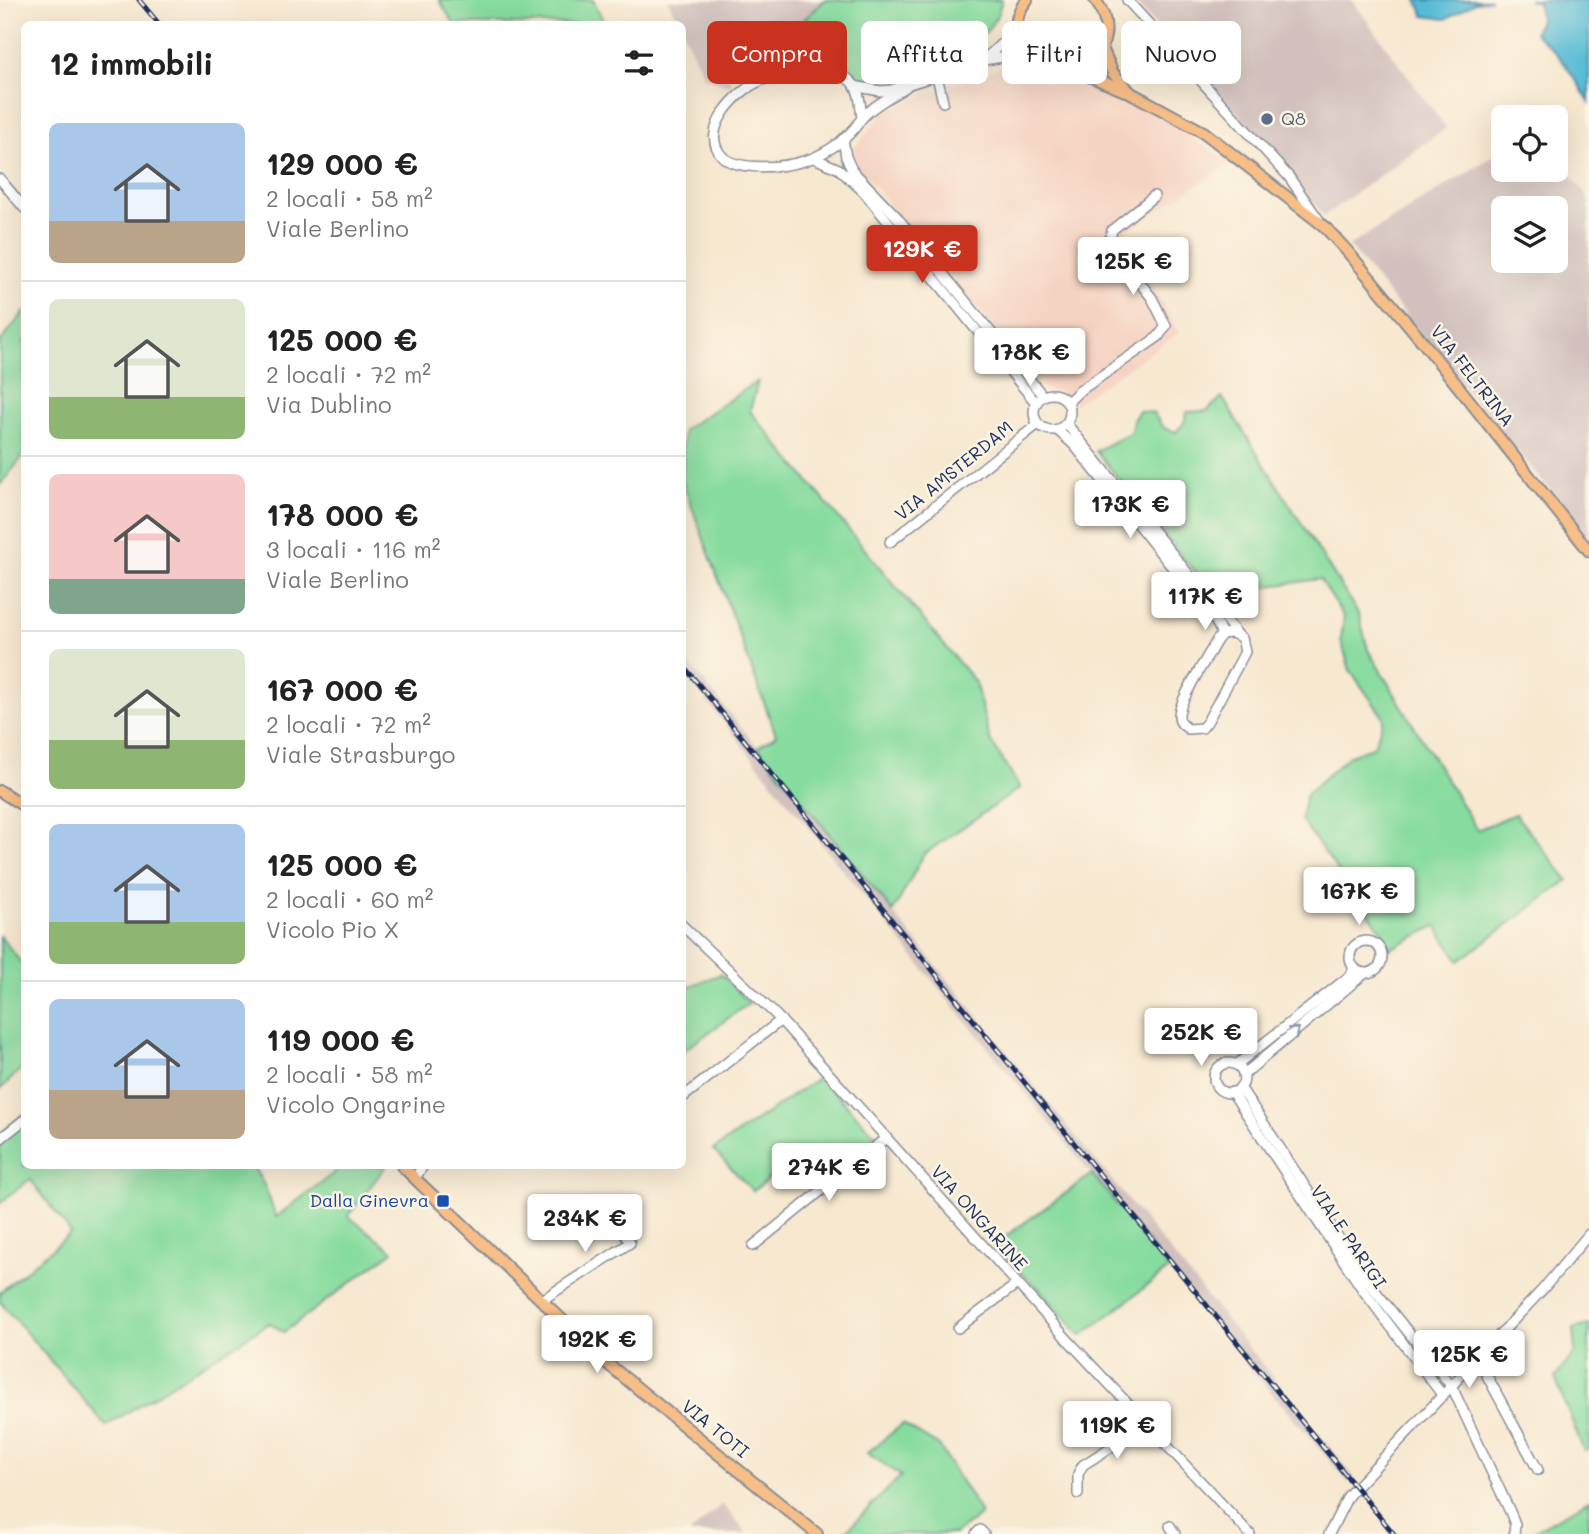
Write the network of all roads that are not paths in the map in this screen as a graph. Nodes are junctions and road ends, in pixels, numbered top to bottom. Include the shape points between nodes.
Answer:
1 (1095, 0) edge
2 (1127, 0) edge
3 (1023, 2) edge
4 (1016, 21) edge
5 (1105, 21) edge
6 (1002, 43) edge
7 (988, 56) edge
8 (1107, 59) edge
9 (1107, 83) edge
10 (914, 84) edge
11 (939, 84) edge
12 (855, 86) junction
13 (906, 87) junction
14 (1131, 93) junction
15 (943, 102) dead end
16 (862, 117) junction
17 (843, 139) junction
18 (814, 158) junction
19 (0, 179) edge
20 (1154, 196) dead end
21 (21, 204) edge
22 (1324, 226) junction
23 (1040, 400) junction
24 (1067, 403) junction
25 (1066, 423) junction
26 (1038, 424) junction
27 (1057, 430) junction
28 (890, 542) dead end
29 (1589, 551) edge
30 (1222, 635) junction
31 (1238, 635) junction
32 (0, 791) edge
33 (21, 804) edge
34 (686, 929) edge
35 (1354, 967) junction
36 (1365, 973) junction
37 (781, 1020) junction
38 (1237, 1065) junction
39 (1243, 1075) junction
40 (1236, 1089) junction
41 (686, 1095) edge
42 (21, 1122) edge
43 (886, 1138) junction
44 (0, 1139) edge
45 (405, 1169) edge
46 (421, 1169) edge
47 (414, 1177) junction
48 (607, 1202) dead end
49 (1589, 1234) edge
50 (753, 1246) dead end
51 (1017, 1283) junction
52 (542, 1300) junction
53 (958, 1328) dead end
54 (1478, 1359) junction
55 (1452, 1387) junction
56 (1443, 1396) junction
57 (1147, 1424) junction
58 (1538, 1470) dead end
59 (1078, 1494) dead end
60 (817, 1534) edge
61 (975, 1534) edge
62 (984, 1534) edge
63 (1251, 1534) edge
64 (1329, 1534) edge
65 (1514, 1534) edge

1 - 5 main road, VIA FELTRINA
2 - 22 street, VIA FELTRINA via 1283,171
3 - 4 main road
6 - 7 street
8 - 14 main road, VIA FELTRINA
9 - 14 main road, VIA FELTRINA
10 - 13 street
11 - 15 street
12 - 13 street via 880,91
12 - 16 street
12 - 18 street via 840,75 820,70 792,71 751,85 721,115 716,144 722,156 735,163 780,166
13 - 16 street
14 - 22 main road, VIA FELTRINA via 1205,133
16 - 17 street
17 - 18 street
17 - 23 street via 852,170 896,216
18 - 23 street via 839,169 863,191
19 - 21 street
20 - 24 street via 1112,230 1109,244 1152,298 1166,326 1163,333
22 - 29 main road, VIA FELTRINA via 1406,321
23 - 24 street via 1058,396
23 - 26 street via 1033,414
24 - 25 street
25 - 27 street
25 - 31 street
26 - 27 street
26 - 28 street, VIA AMSTERDAM
27 - 30 street
30 - 31 street
30 - 31 street via 1180,707 1181,722 1188,729 1202,728 1207,722 1243,657 1244,645
32 - 33 main road
34 - 37 street, VIA ONGARINE
35 - 36 street
35 - 36 street via 1352,949 1358,943 1371,942 1380,948 1382,959 1378,968
35 - 38 street via 1351,975
39 -> 36 street
37 - 41 street
37 - 43 street, VIA ONGARINE
38 - 39 street
38 - 40 street, VIALE PARIGI via 1224,1064 1214,1073 1217,1087 1224,1092
39 - 40 street
40 - 55 street, VIALE PARIGI via 1365,1278
40 - 56 street, VIALE PARIGI via 1363,1290
42 - 44 street
43 - 50 street
43 - 51 street, VIA ONGARINE
45 - 47 main road, VIA TOTI
46 - 47 street
47 - 52 main road, VIA TOTI
48 - 52 street via 630,1243
49 - 54 street
51 - 53 street
51 - 57 street, VIA ONGARINE
52 - 60 main road, VIA TOTI via 631,1384
54 - 55 street
54 - 58 street
55 - 56 street
55 - 65 street, VIALE PARIGI via 1511,1514
56 - 64 street via 1356,1487
57 - 59 street via 1083,1465
57 - 63 street, VIA ONGARINE
61 - 62 street

